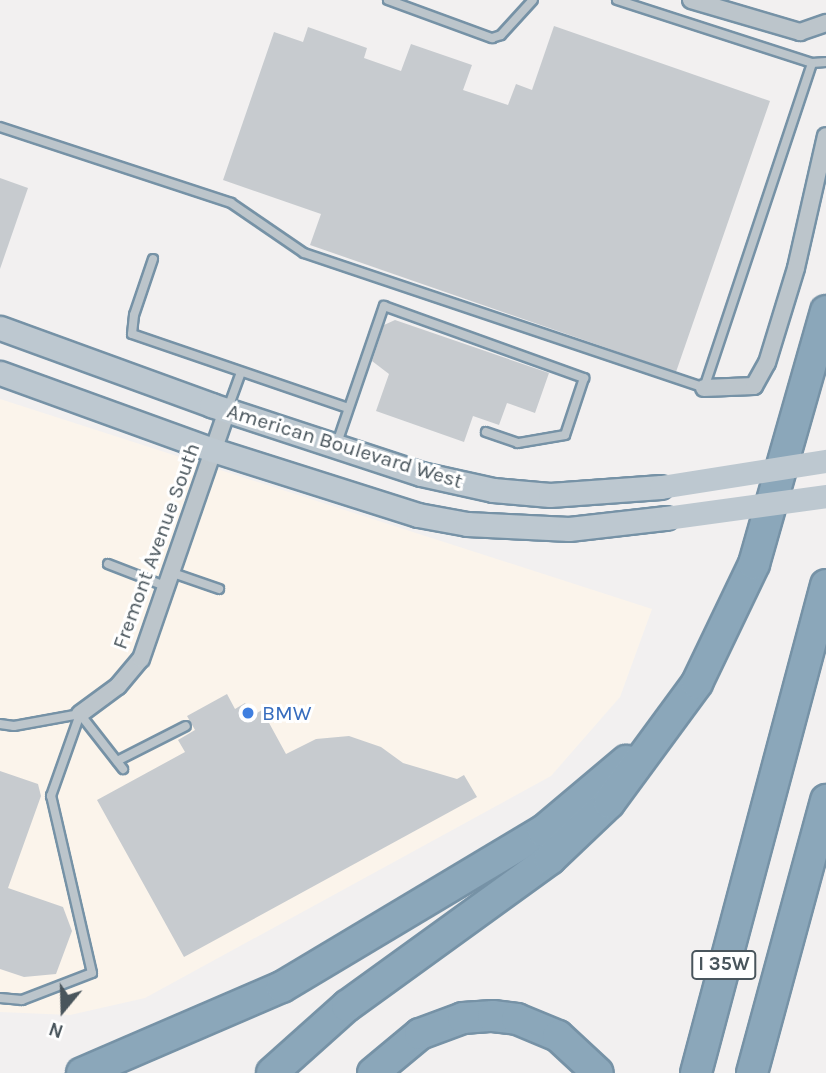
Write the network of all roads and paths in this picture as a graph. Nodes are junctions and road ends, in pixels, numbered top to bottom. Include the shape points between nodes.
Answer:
1 (388, 0) edge
2 (533, 0) edge
3 (617, 0) edge
4 (694, 0) edge
5 (826, 23) edge
6 (826, 62) edge
7 (812, 63) junction
8 (0, 127) edge
9 (826, 136) edge
10 (153, 259) dead end
11 (826, 311) edge
12 (0, 328) edge
13 (0, 373) edge
14 (241, 373) junction
15 (704, 388) junction
16 (348, 408) junction
17 (227, 411) junction
18 (486, 432) dead end
19 (336, 446) junction
20 (213, 450) junction
21 (826, 461) edge
22 (826, 496) edge
23 (826, 560) edge
24 (108, 564) dead end
25 (168, 579) junction
26 (826, 585) edge
27 (219, 589) dead end
28 (818, 615) junction
29 (697, 683) junction
30 (80, 714) junction
31 (0, 724) edge
32 (186, 726) dead end
33 (117, 761) junction
34 (123, 769) dead end
35 (826, 800) edge
36 (0, 998) edge
37 (82, 1073) edge
38 (272, 1073) edge
39 (373, 1073) edge
40 (598, 1073) edge
41 (696, 1073) edge
42 (752, 1073) edge

1 - 2 lane via 492,38 501,35
3 - 7 lane
4 - 5 street via 800,32
6 - 7 lane
7 - 15 lane
8 - 15 lane via 231,203 304,253
9 - 15 street via 796,268 767,363 754,386
10 - 14 lane via 132,334
11 - 29 highway via 754,564
12 - 17 main road, American Boulevard West
13 - 20 main road, American Boulevard West
14 - 16 lane
14 - 17 lane
16 - 18 lane via 384,306 584,378 565,435 518,443
16 - 19 lane
17 - 19 main road, American Boulevard West
17 - 20 street, Fremont Avenue South
19 - 21 main road, American Boulevard West, bridge via 421,474 493,490 550,495 661,487
20 - 22 main road, American Boulevard West, bridge via 368,501 467,524 569,529
20 - 25 street, Fremont Avenue South
23 - 28 highway
24 - 25 lane
25 - 27 lane
25 - 30 street, Fremont Avenue South via 141,659 118,686
26 - 28 highway, I 35W
28 - 41 highway, I 35W
29 - 37 highway via 625,762 543,831 282,987
29 - 38 highway via 609,803 550,859 347,1006
30 - 31 lane via 14,726
30 - 33 lane
30 - 36 lane via 51,796 92,973 22,1000
32 - 33 lane
33 - 34 lane
35 - 42 highway, I 35W
39 - 40 highway via 419,1034 463,1018 493,1016 517,1019 558,1036

